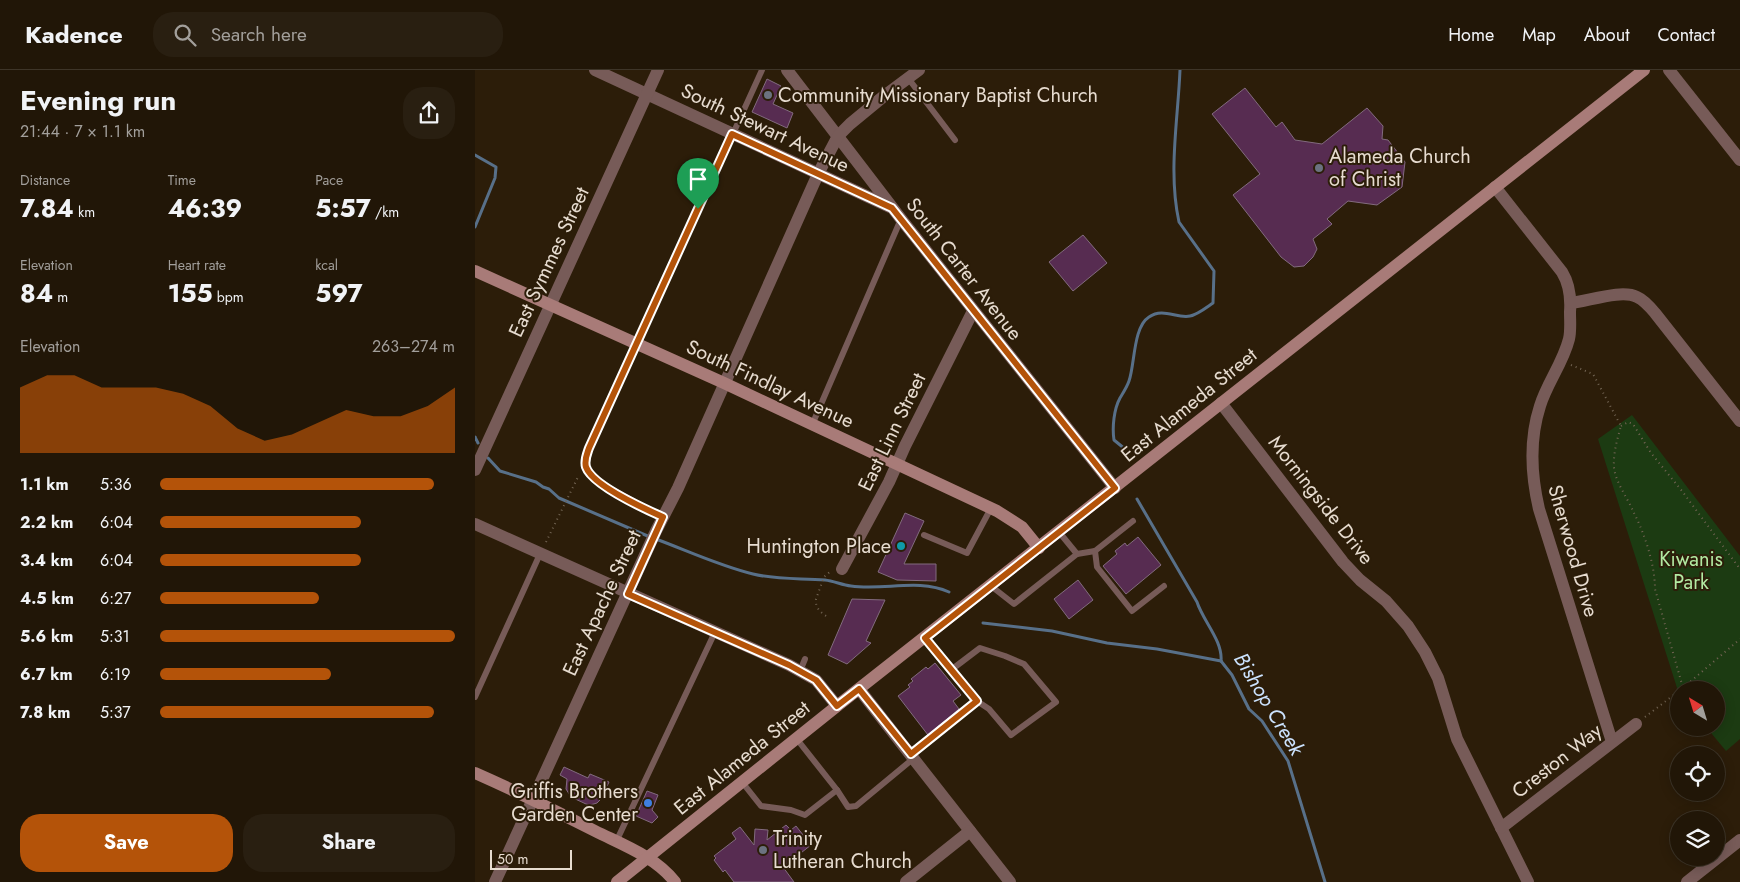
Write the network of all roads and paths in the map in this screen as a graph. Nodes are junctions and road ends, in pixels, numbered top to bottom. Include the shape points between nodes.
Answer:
1 (595, 70) edge
2 (658, 70) edge
3 (762, 70) edge
4 (787, 70) edge
5 (1644, 70) edge
6 (1669, 70) edge
7 (915, 72) edge
8 (647, 94) junction
9 (732, 134) junction
10 (838, 136) junction
11 (955, 140) dead end
12 (1740, 160) edge
13 (818, 174) junction
14 (1495, 187) junction
15 (892, 208) junction
16 (901, 219) junction
17 (475, 271) edge
18 (1571, 303) junction
19 (551, 305) junction
20 (973, 311) junction
21 (637, 344) junction
22 (1560, 360) junction
23 (724, 383) junction
24 (1221, 403) junction
25 (1740, 421) edge
26 (812, 425) junction
27 (1621, 426) junction
28 (585, 464) junction
29 (898, 464) junction
30 (475, 470) edge
31 (1115, 488) junction
32 (991, 508) junction
33 (663, 517) junction
34 (1133, 521) dead end
35 (475, 524) edge
36 (1059, 532) junction
37 (924, 535) dead end
38 (543, 548) junction
39 (1039, 548) junction
40 (1095, 550) junction
41 (1077, 554) junction
42 (842, 569) dead end
43 (1740, 569) edge
44 (824, 577) dead end
45 (991, 586) junction
46 (1164, 586) dead end
47 (628, 594) junction
48 (826, 616) dead end
49 (715, 632) junction
50 (925, 638) junction
51 (1740, 639) edge
52 (951, 670) junction
53 (1681, 681) edge
54 (1691, 681) edge
55 (859, 689) junction
56 (475, 697) edge
57 (1670, 697) edge
58 (977, 701) junction
59 (837, 706) junction
60 (1636, 724) joint
61 (797, 738) junction
62 (1612, 742) junction
63 (913, 756) junction
64 (475, 773) edge
65 (743, 782) junction
66 (837, 790) junction
67 (533, 800) junction
68 (1501, 828) junction
69 (970, 831) junction
70 (1740, 840) edge
71 (616, 842) junction
72 (648, 858) junction
73 (495, 882) edge
74 (617, 882) edge
75 (675, 882) edge
76 (906, 882) edge
77 (1010, 882) edge
78 (1528, 882) edge
79 (1687, 882) edge

1 - 8 street, South Stewart Avenue
2 - 8 street, East Symmes Street
3 - 9 lane
4 - 10 street, South Carter Avenue
5 - 14 main road, East Alameda Street
6 - 12 street
7 - 10 street, East Apache Street
7 - 11 lane
8 - 9 street, South Stewart Avenue
8 - 19 street, East Symmes Street
9 - 13 street, South Stewart Avenue
9 - 21 lane
10 - 13 street, East Apache Street
10 - 15 street, South Carter Avenue
13 - 15 street, South Stewart Avenue
13 - 23 street, East Apache Street
14 - 18 street, Sherwood Drive via 1562,272 1569,286
14 - 24 main road, East Alameda Street
15 - 16 street, South Carter Avenue
16 - 20 street, South Carter Avenue
16 - 26 lane
17 - 19 main road, South Findlay Avenue
18 - 22 street, Sherwood Drive via 1569,337
18 - 25 street via 1629,294 1642,300
19 - 21 main road, South Findlay Avenue
19 - 30 street, East Symmes Street
20 - 29 street, East Linn Street
20 - 31 street, South Carter Avenue
21 - 23 main road, South Findlay Avenue
21 - 28 lane via 589,448
22 - 27 path via 1593,374
22 - 62 street, Sherwood Drive via 1540,406 1533,432 1534,485
23 - 26 main road, South Findlay Avenue
23 - 33 street, East Apache Street
24 - 31 main road, East Alameda Street
24 - 68 street, Morningside Drive via 1352,573 1386,601 1419,641 1438,678 1457,739
26 - 29 main road, South Findlay Avenue
27 - 43 path via 1628,422 1633,424 1651,453
27 - 53 path via 1614,470 1639,521
28 - 33 lane via 596,481
28 - 38 path
29 - 32 main road, South Findlay Avenue
29 - 42 street, East Linn Street
31 - 36 main road, East Alameda Street
32 - 37 lane via 967,553
32 - 39 main road, South Findlay Avenue via 1022,527
33 - 47 street, East Apache Street
34 - 40 lane
35 - 38 street
36 - 39 main road, East Alameda Street
36 - 41 lane
38 - 47 street
38 - 56 lane
39 - 45 main road, East Alameda Street
40 - 41 lane
40 - 46 lane via 1097,567 1133,611
41 - 45 lane via 1014,604
44 - 48 path via 816,603
45 - 50 main road, East Alameda Street
47 - 49 street
47 - 67 street, East Apache Street
49 - 59 street via 803,665
49 - 71 lane
50 - 52 lane
50 - 55 main road, East Alameda Street
51 - 54 path
52 - 58 lane
52 - 58 lane via 981,648 1024,664 1056,702 1011,735
55 - 59 main road, East Alameda Street
55 - 63 street
57 - 60 path
58 - 63 lane
59 - 61 main road, East Alameda Street
60 - 62 street, Creston Way
61 - 65 main road, East Alameda Street
61 - 66 lane
62 - 68 street, Creston Way
63 - 66 lane via 856,806 848,807
63 - 69 street
64 - 67 main road
65 - 66 lane via 761,806 805,815
65 - 72 main road, East Alameda Street
67 - 71 main road
67 - 73 street, East Apache Street
68 - 78 street, Morningside Drive
69 - 76 street
69 - 77 street
70 - 79 street
71 - 72 main road
72 - 74 main road, East Alameda Street
72 - 75 main road

